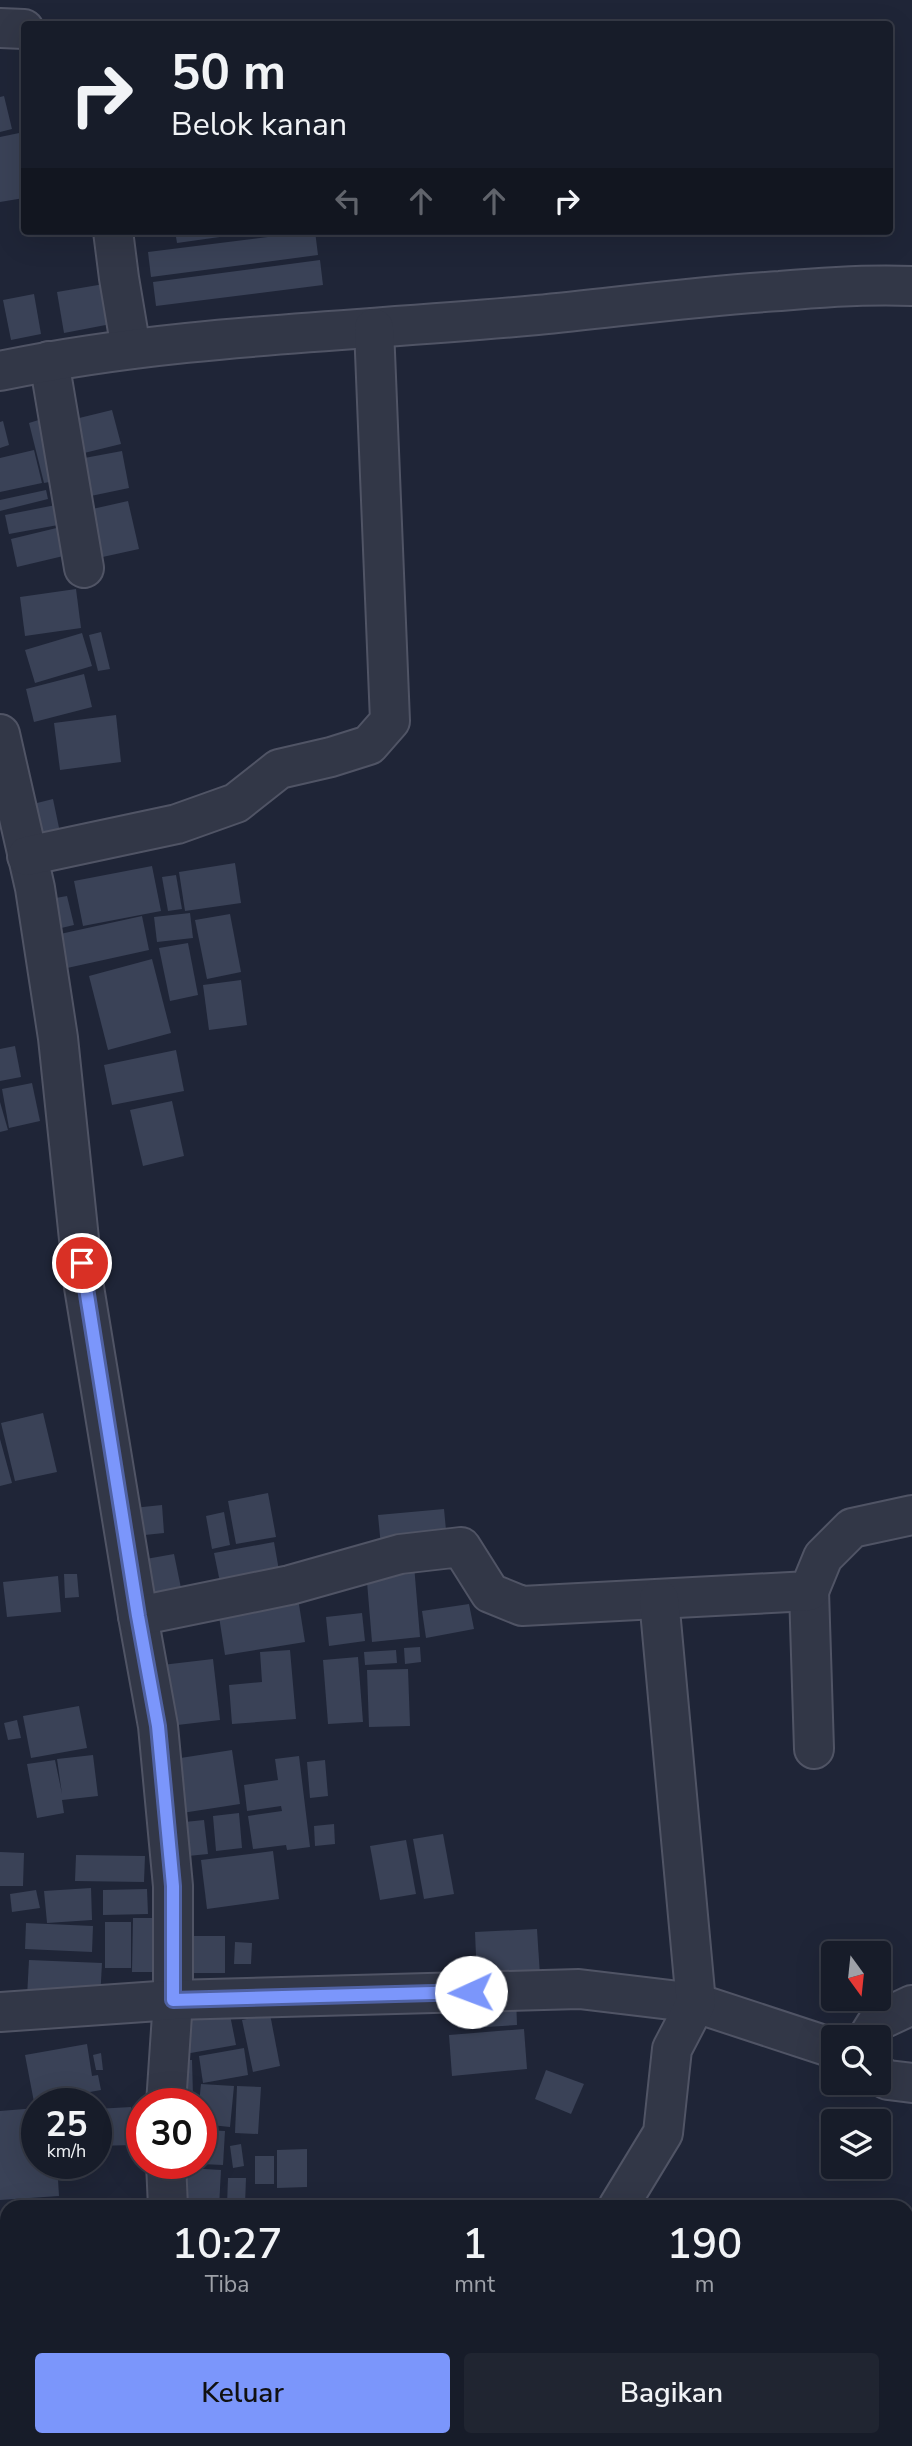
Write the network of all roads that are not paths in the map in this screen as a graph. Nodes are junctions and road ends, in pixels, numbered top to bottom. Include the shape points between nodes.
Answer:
1 (0, 28) edge
2 (21, 29) edge
3 (114, 235) edge
4 (912, 286) edge
5 (374, 328) junction
6 (131, 349) junction
7 (49, 360) junction
8 (0, 371) edge
9 (84, 569) dead end
10 (0, 734) edge
11 (27, 856) junction
12 (912, 1515) edge
13 (809, 1591) junction
14 (659, 1599) junction
15 (138, 1616) junction
16 (814, 1749) dead end
17 (173, 2000) junction
18 (696, 2003) junction
19 (912, 2005) edge
20 (0, 2012) edge
21 (876, 2025) edge
22 (821, 2044) edge
23 (891, 2080) edge
24 (912, 2083) edge
25 (167, 2088) edge
26 (167, 2179) edge
27 (168, 2200) edge
28 (622, 2200) edge

1 - 2 street
3 - 6 street
4 - 5 street via 869,284 736,294
5 - 6 street
5 - 11 street via 390,721 369,746 279,769 236,803 177,824
6 - 7 street
7 - 8 street
7 - 9 street
10 - 11 street
11 - 15 street via 58,1038 84,1287
12 - 13 street via 852,1528 823,1557
13 - 14 street
13 - 16 street
14 - 15 street via 522,1606 490,1593 461,1547 400,1554 290,1585
14 - 18 street
15 - 17 street via 158,1726 173,1886
17 - 18 street via 579,1989
17 - 20 street
17 - 25 street
18 - 22 street
18 - 28 street via 672,2049 663,2133
19 - 21 street
23 - 24 street
26 - 27 street

